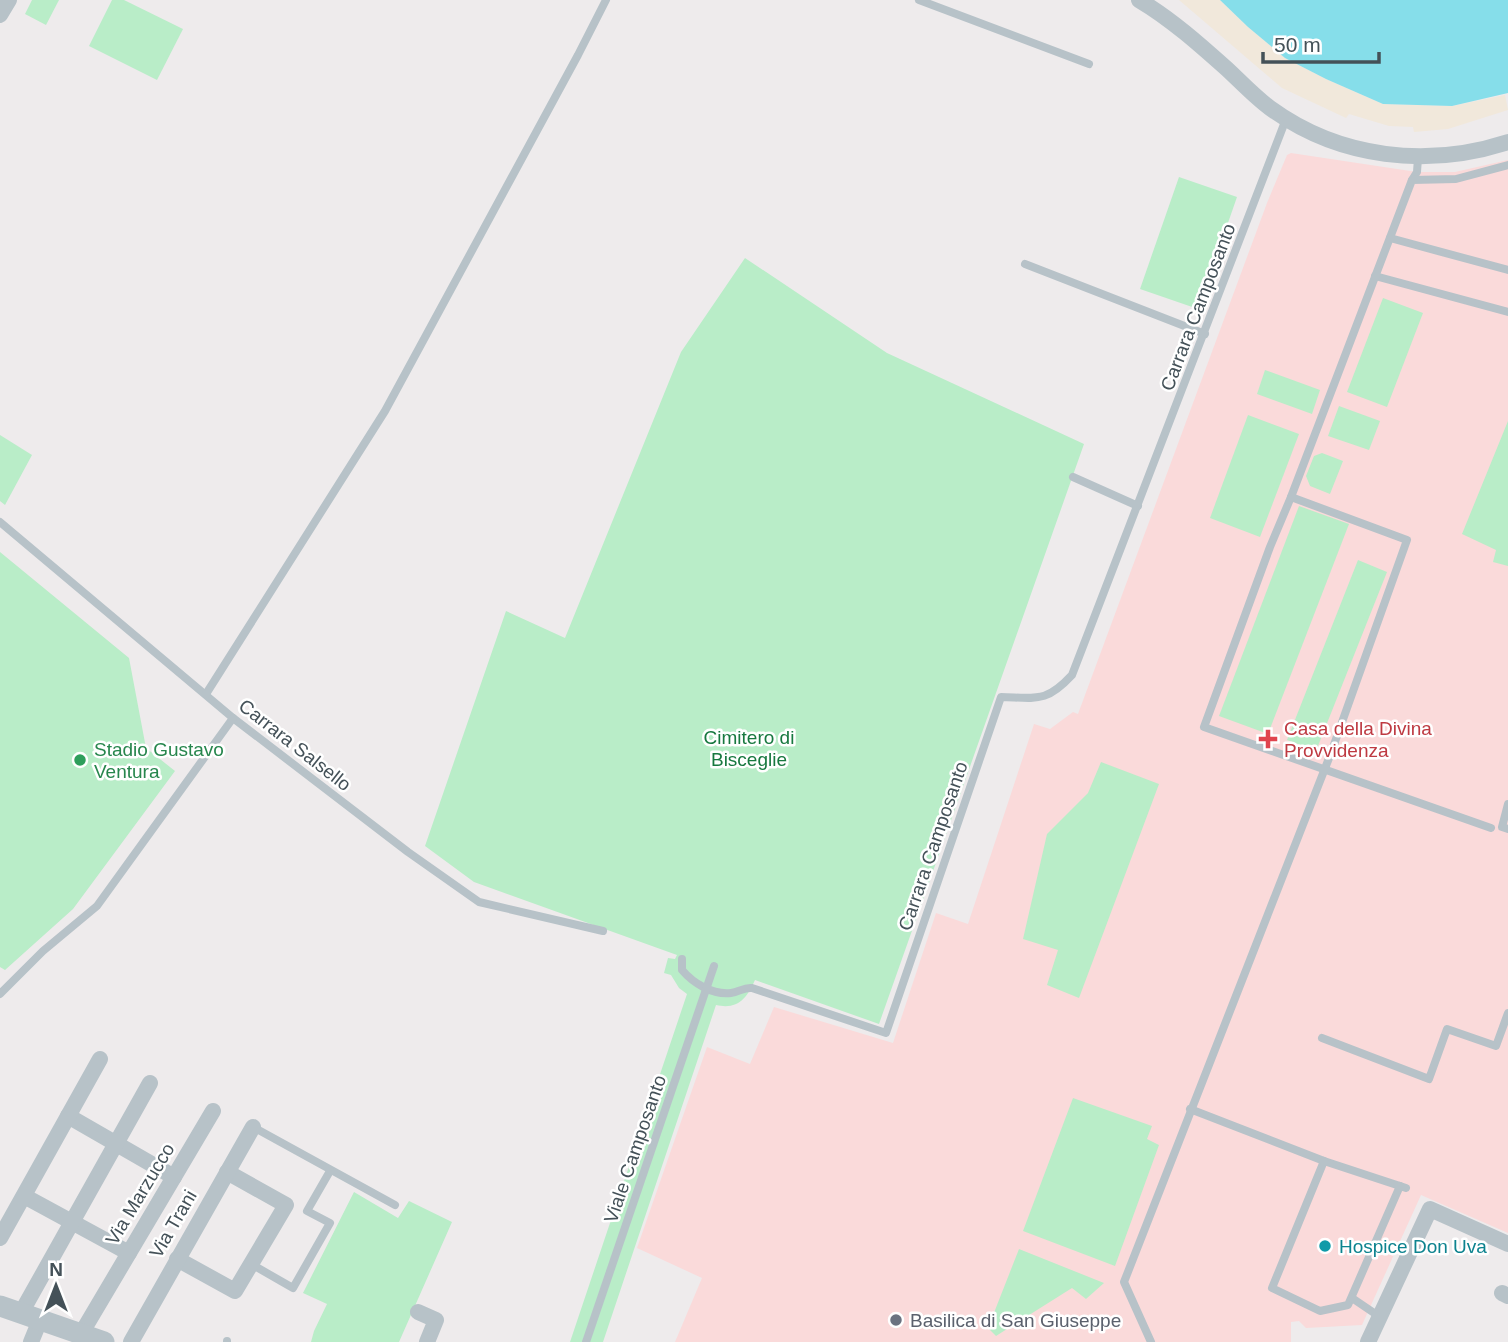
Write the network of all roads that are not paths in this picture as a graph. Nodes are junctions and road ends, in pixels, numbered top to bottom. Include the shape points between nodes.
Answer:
1 (9, 0) edge
2 (606, 0) edge
3 (919, 0) edge
4 (1139, 0) edge
5 (0, 15) edge
6 (1089, 64) dead end
7 (1286, 119) junction
8 (1508, 142) edge
9 (1418, 158) junction
10 (1508, 164) edge
11 (1412, 180) junction
12 (1390, 238) junction
13 (1025, 264) dead end
14 (1508, 270) edge
15 (1375, 276) junction
16 (1508, 312) edge
17 (1205, 334) junction
18 (1073, 477) dead end
19 (1291, 497) junction
20 (1138, 506) junction
21 (0, 522) edge
22 (206, 694) junction
23 (233, 718) junction
24 (1325, 768) junction
25 (1508, 804) edge
26 (1491, 828) dead end
27 (1508, 829) edge
28 (603, 931) dead end
29 (682, 959) dead end
30 (714, 966) dead end
31 (706, 988) junction
32 (0, 994) edge
33 (1508, 1013) edge
34 (1505, 1031) edge
35 (1322, 1038) dead end
36 (100, 1059) dead end
37 (150, 1083) dead end
38 (1190, 1109) junction
39 (213, 1111) dead end
40 (68, 1116) junction
41 (253, 1127) joint
42 (116, 1143) junction
43 (1324, 1161) junction
44 (330, 1171) junction
45 (227, 1172) junction
46 (174, 1177) junction
47 (24, 1196) junction
48 (395, 1205) dead end
49 (72, 1222) junction
50 (0, 1238) edge
51 (1508, 1244) edge
52 (129, 1253) junction
53 (177, 1259) junction
54 (251, 1264) junction
55 (1352, 1298) junction
56 (0, 1306) edge
57 (418, 1312) dead end
58 (30, 1317) junction
59 (1380, 1317) junction
60 (81, 1334) junction
61 (31, 1342) edge
62 (104, 1342) edge
63 (131, 1342) edge
64 (427, 1342) edge
65 (586, 1342) edge
66 (1151, 1342) edge
67 (1368, 1342) edge

1 - 5 street
2 - 22 lane via 385,411
3 - 6 lane
4 - 7 street
7 - 9 street via 1340,144
7 - 17 lane, Carrara Camposanto
8 - 9 street via 1477,152
9 - 11 lane
10 - 11 lane via 1456,178
11 - 12 lane
12 - 14 lane
12 - 15 lane
13 - 17 lane
15 - 16 lane
15 - 19 lane
17 - 20 lane, Carrara Camposanto
18 - 20 lane
19 - 24 lane via 1407,540
19 - 24 lane via 1204,727
20 - 31 lane, Carrara Camposanto via 1072,675 1057,691 1039,698 1001,697 886,1033 752,988 726,993
21 - 22 lane, Carrara Salsello
22 - 23 lane, Carrara Salsello
23 - 28 lane, Carrara Salsello via 479,902
23 - 32 lane via 97,906
24 - 26 lane
24 - 38 lane
25 - 27 lane via 1502,827
29 - 31 lane via 682,970
30 - 31 lane, Viale Camposanto
31 - 65 lane, Viale Camposanto
33 - 34 lane
34 - 35 lane via 1496,1046 1447,1029 1429,1079
36 - 40 street
37 - 42 street
38 - 43 lane
38 - 66 lane via 1124,1282
39 - 46 street, Via Marzucco
40 - 42 street
40 - 47 street
41 - 44 lane
41 - 45 street, Via Trani
42 - 46 street
42 - 49 street
43 - 55 lane via 1403,1187
43 - 55 lane via 1272,1288 1320,1311 1349,1305
44 - 48 lane
44 - 54 lane via 307,1211 330,1223 293,1288
45 - 53 street, Via Trani
45 - 54 street via 286,1205
46 - 52 street, Via Marzucco
47 - 49 street
47 - 50 street
49 - 52 street
49 - 58 street
51 - 59 street via 1430,1209
52 - 60 street, Via Marzucco
53 - 54 street via 235,1291
53 - 63 street, Via Trani
55 - 59 lane
56 - 58 street
57 - 64 street via 436,1320
58 - 60 street
58 - 61 street
59 - 67 street
60 - 62 street

